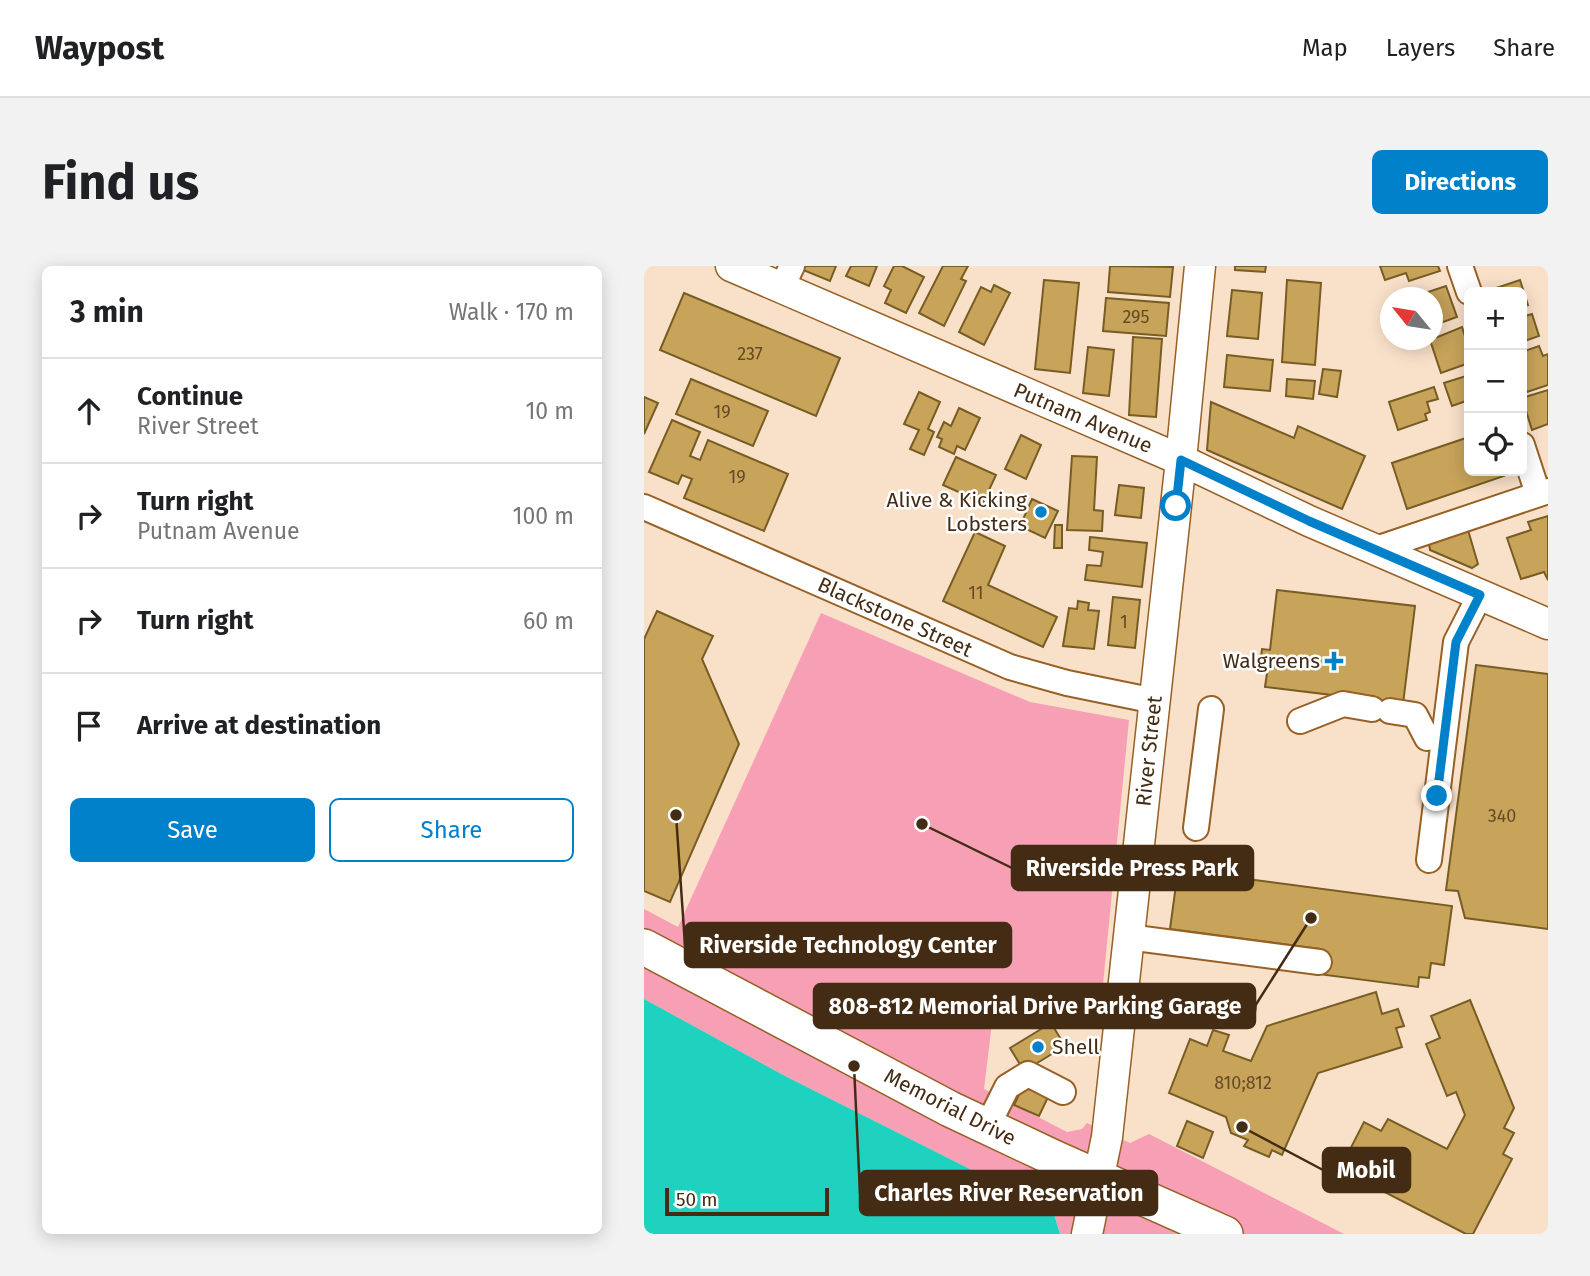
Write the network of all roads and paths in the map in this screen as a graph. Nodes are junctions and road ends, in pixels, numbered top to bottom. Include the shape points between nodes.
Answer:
1 (731, 266) edge
2 (1199, 266) edge
3 (1460, 266) edge
4 (787, 277) edge
5 (1467, 287) edge
6 (1527, 456) edge
7 (1181, 460) junction
8 (1543, 492) edge
9 (644, 507) edge
10 (1373, 550) junction
11 (1480, 595) junction
12 (1548, 624) edge
13 (1155, 701) junction
14 (1211, 709) dead end
15 (1300, 721) dead end
16 (1427, 738) dead end
17 (1196, 828) dead end
18 (1429, 860) dead end
19 (1129, 937) junction
20 (644, 947) edge
21 (1319, 962) dead end
22 (1122, 997) junction
23 (1243, 1007) dead end
24 (1063, 1092) dead end
25 (987, 1127) junction
26 (1099, 1177) junction
27 (1087, 1234) edge
28 (1225, 1234) edge

1 - 4 main road, Putnam Avenue
2 - 7 main road, River Street
3 - 5 street
4 - 7 main road, Putnam Avenue
6 - 8 street
7 - 10 main road, Putnam Avenue
7 - 13 main road, River Street
8 - 10 street
9 - 13 street, Blackstone Street via 1010,667
10 - 11 main road, Putnam Avenue
11 - 12 main road, Putnam Avenue
11 - 18 street via 1456,642
13 - 19 main road, River Street
14 - 17 street
15 - 16 street via 1343,704 1415,715
19 - 21 street
19 - 22 main road, River Street
20 - 25 highway, Memorial Drive
22 - 23 street
22 - 26 main road, River Street
24 - 25 street via 1028,1074 1007,1087
25 - 26 highway, Memorial Drive
26 - 27 main road, River Street
26 - 28 highway, Memorial Drive

